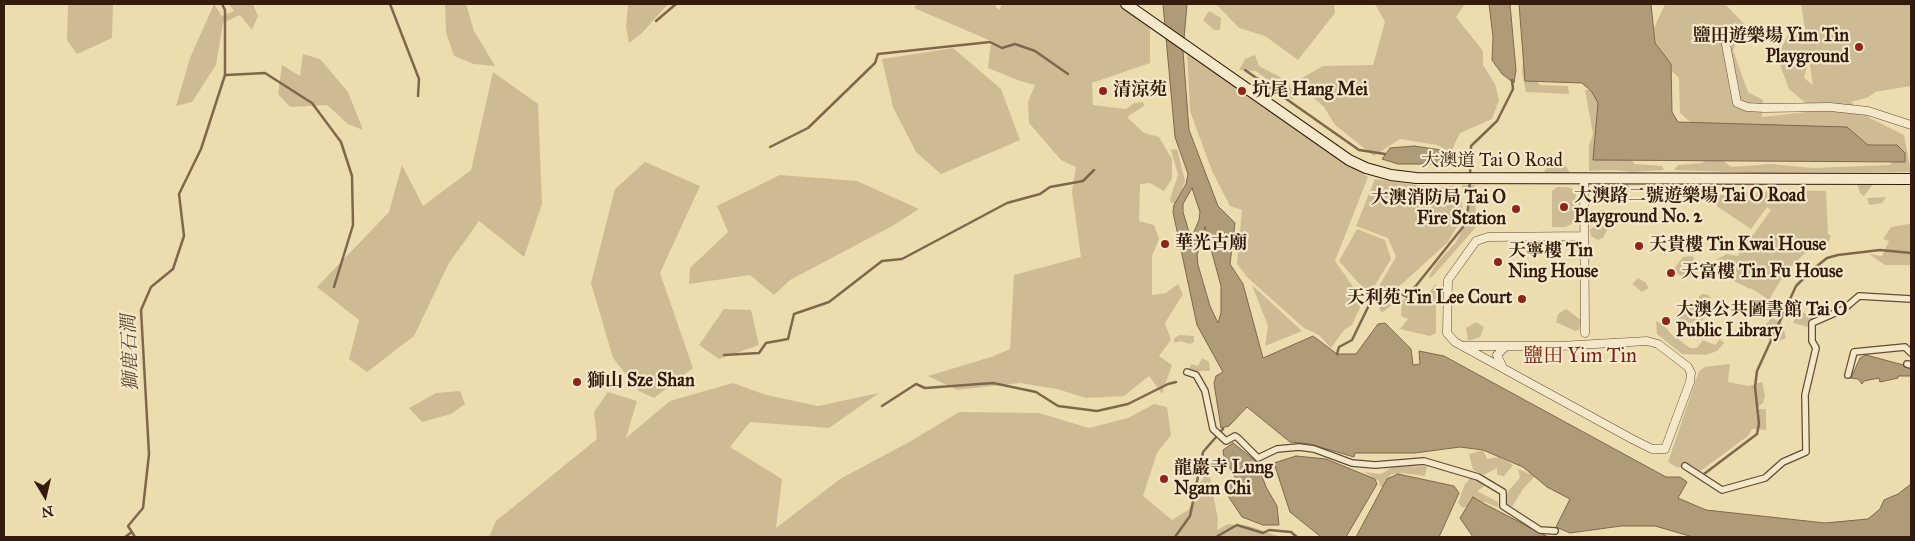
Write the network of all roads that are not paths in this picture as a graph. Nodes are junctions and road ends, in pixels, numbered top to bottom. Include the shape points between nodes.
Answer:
1 (1126, 4) edge
2 (1725, 39) dead end
3 (1911, 125) edge
4 (1584, 179) junction
5 (1911, 179) edge
6 (1584, 236) junction
7 (1911, 299) edge
8 (1585, 333) dead end
9 (1462, 346) junction
10 (1505, 347) junction
11 (1911, 353) edge
12 (1505, 369) junction
13 (1187, 372) dead end
14 (1848, 375) dead end
15 (1685, 466) dead end
16 (1556, 531) dead end

1 - 4 main road, 大澳道 Tai O Road via 1349,160 1366,168 1404,178
2 - 3 street via 1737,103 1764,108 1868,110
4 - 5 main road, 大澳道 Tai O Road
4 - 6 street
6 - 8 street
6 - 9 street via 1488,237 1473,243 1452,271 1447,284 1447,332
7 - 15 street via 1859,296 1844,309 1812,323 1812,341 1816,348 1805,395 1806,452 1783,462 1765,478 1722,490
9 - 10 street
9 - 12 street
10 - 12 street via 1498,352 1497,358
10 - 12 street via 1651,341 1688,367 1691,378 1666,447 1659,451
11 - 14 street via 1905,347 1854,352
13 - 16 street via 1196,375 1205,391 1213,429 1226,441 1235,436 1258,458 1277,449 1299,447 1352,463 1384,465 1424,461 1478,477 1503,492 1503,506 1540,530

